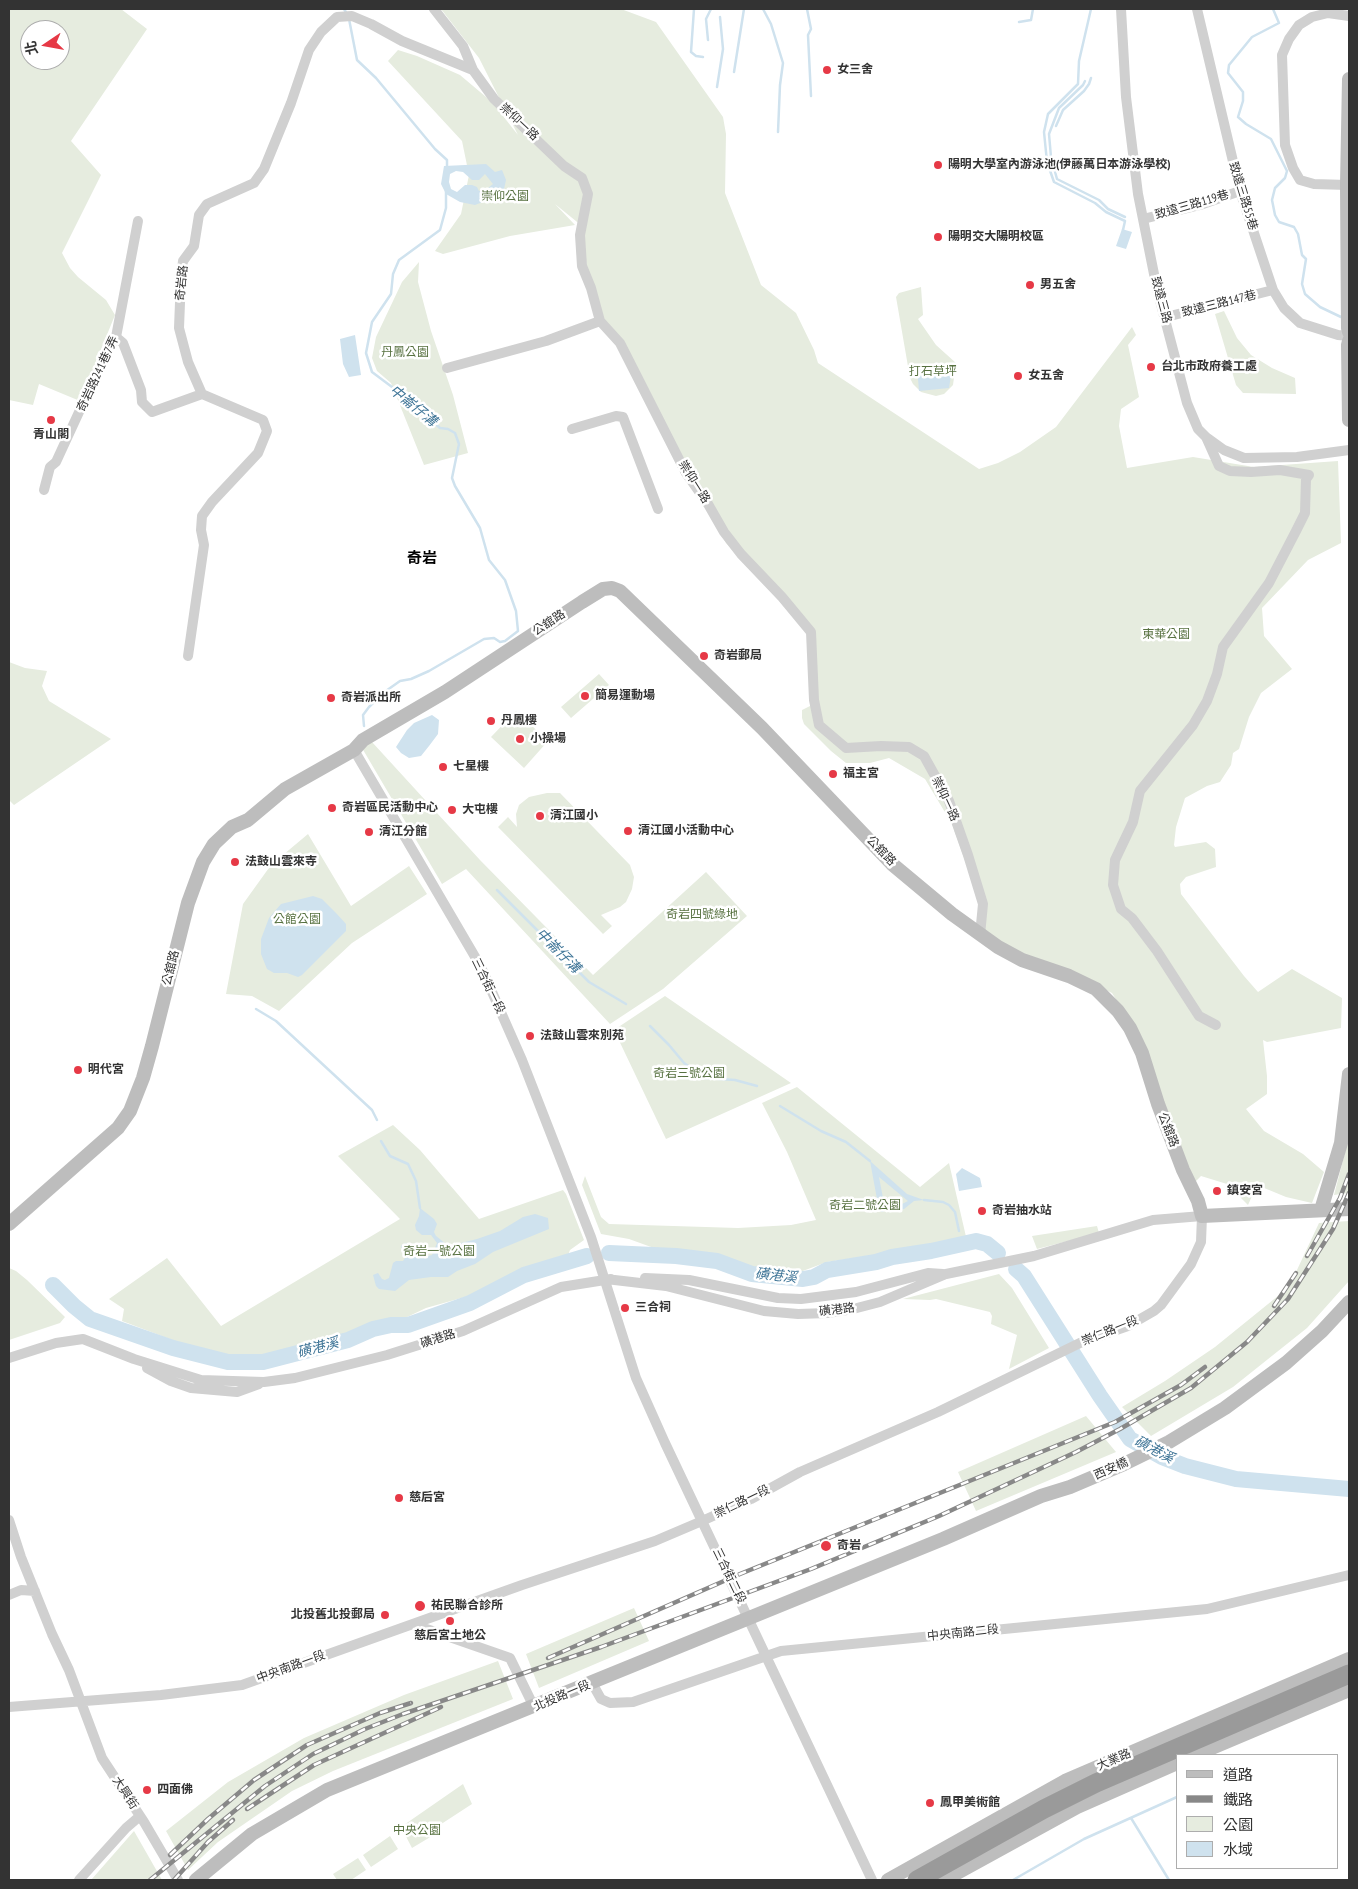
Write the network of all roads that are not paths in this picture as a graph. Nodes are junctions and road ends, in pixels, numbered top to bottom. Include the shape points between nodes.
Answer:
1 (434, 9) edge
2 (1121, 9) edge
3 (1197, 9) edge
4 (1349, 16) edge
5 (473, 70) junction
6 (1349, 79) edge
7 (1346, 185) junction
8 (1240, 191) junction
9 (1143, 219) junction
10 (138, 221) dead end
11 (1273, 290) junction
12 (1166, 317) junction
13 (600, 321) junction
14 (1349, 334) edge
15 (116, 337) junction
16 (1349, 340) edge
17 (447, 368) dead end
18 (202, 394) junction
19 (1349, 420) edge
20 (572, 429) dead end
21 (1206, 438) junction
22 (1349, 450) edge
23 (44, 490) dead end
24 (658, 509) dead end
25 (188, 656) dead end
26 (362, 742) junction
27 (980, 935) junction
28 (1216, 1025) dead end
29 (1349, 1074) edge
30 (1349, 1209) edge
31 (1321, 1210) junction
32 (1202, 1216) junction
33 (9, 1224) edge
34 (601, 1265) joint
35 (946, 1274) junction
36 (606, 1279) junction
37 (1349, 1302) edge
38 (9, 1358) edge
39 (9, 1520) edge
40 (702, 1521) junction
41 (943, 1539) joint
42 (1349, 1575) edge
43 (35, 1591) junction
44 (9, 1595) edge
45 (749, 1618) junction
46 (415, 1625) junction
47 (766, 1657) junction
48 (1349, 1659) edge
49 (1349, 1674) edge
50 (592, 1683) junction
51 (1349, 1690) edge
52 (81, 1702) junction
53 (9, 1707) edge
54 (534, 1708) junction
55 (1197, 1754) edge
56 (1176, 1763) edge
57 (140, 1816) junction
58 (79, 1880) edge
59 (178, 1880) edge
60 (196, 1880) edge
61 (872, 1880) edge
62 (888, 1880) edge
63 (918, 1880) edge
64 (944, 1880) edge

1 - 5 street, 崇仰一路 via 463,46
2 - 9 street, 致遠三路 via 1126,97
3 - 8 street, 致遠三路55巷
4 - 7 street via 1328,13 1312,17 1299,25 1282,55 1284,145 1293,168 1300,180
5 - 13 street, 崇仰一路 via 494,99 564,166 582,178 588,194 580,235 582,266
5 - 18 street, 奇岩路 via 352,16 337,17 321,32 308,50 264,169 254,183 207,204 199,215 194,246 183,261 179,328 188,362
6 - 7 street
7 - 14 street
8 - 9 street, 致遠三路119巷
8 - 11 street, 致遠三路55巷
9 - 12 street, 致遠三路
10 - 15 street, 奇岩路241巷7弄
11 - 12 street, 致遠三路147巷
11 - 14 street, 致遠三路55巷 via 1284,308 1300,322 1329,332
12 - 21 street, 致遠三路 via 1187,403 1198,429
13 - 17 street via 546,341
13 - 27 street, 崇仰一路 via 620,343 686,473 724,532 811,632 814,700 819,725 846,748 909,747 924,756 949,801 968,855 983,904
15 - 18 street via 123,343 141,390 142,402 152,412
15 - 23 street, 奇岩路241巷7弄 via 56,462 50,467
16 - 19 street
18 - 25 street via 263,420 268,431 258,453 202,516 204,545
20 - 24 street via 616,416 623,417
21 - 22 street, 致遠三路 via 1244,458 1297,457
21 - 28 street via 1219,466 1230,471 1280,470 1309,474 1305,513 1296,531 1269,583 1223,647 1207,701 1193,725 1140,791 1134,822 1115,860 1113,884 1121,909 1132,918 1157,952 1199,1016
26 - 27 street, 公舘路 via 603,589 612,588 620,591 762,728 897,869
26 - 33 street, 公舘路 via 285,789 214,844 203,862 188,903 152,1046 130,1111 118,1128
26 - 34 street, 三合街一段 via 481,968 522,1060
27 - 32 street, 公舘路 via 1022,960 1096,989 1118,1011 1142,1053 1158,1104
29 - 31 street via 1341,1143
30 - 31 street
31 - 32 street
32 - 35 street, 磺港路 via 1153,1220 1034,1256
32 - 40 street, 崇仁路一段 via 1201,1242 1191,1264 1154,1311 1128,1326 1075,1346 938,1412 800,1472
34 - 36 street, 三合街二段
35 - 36 street, 磺港路 via 928,1273 856,1292 801,1299 778,1298 689,1280
35 - 36 street, 磺港路 via 880,1302 828,1313 798,1314 764,1311 666,1286
36 - 38 street, 磺港路 via 561,1288 486,1322 426,1343 295,1378 264,1382 201,1380 83,1339 56,1343
36 - 40 street, 三合街二段 via 636,1378
37 - 41 street, 西安橋 via 1286,1363 1225,1408 1169,1442
39 - 43 street, 大興街
40 - 45 street, 三合街二段
40 - 46 street, 崇仁路一段 via 655,1541
41 - 45 street, 北投路一段
42 - 47 street, 中央南路二段 via 1206,1609 781,1651
43 - 44 street via 21,1590
43 - 52 street, 大興街
45 - 47 street, 三合街二段
45 - 50 street, 北投路一段
46 - 52 street, 中央南路一段 via 242,1685
46 - 54 street via 510,1658
47 - 50 street, 中央南路二段 via 633,1702 610,1703 601,1699
47 - 61 street, 三合街二段
48 - 62 street, 大業路 via 1065,1782
49 - 63 highway via 1096,1783
50 - 54 street, 北投路一段
51 - 55 street
52 - 53 street, 中央南路一段
52 - 57 street, 大興街 via 102,1758
54 - 60 street, 北投路一段 via 327,1790 252,1834
56 - 64 street via 1077,1807
57 - 58 street
57 - 59 street, 大興街

